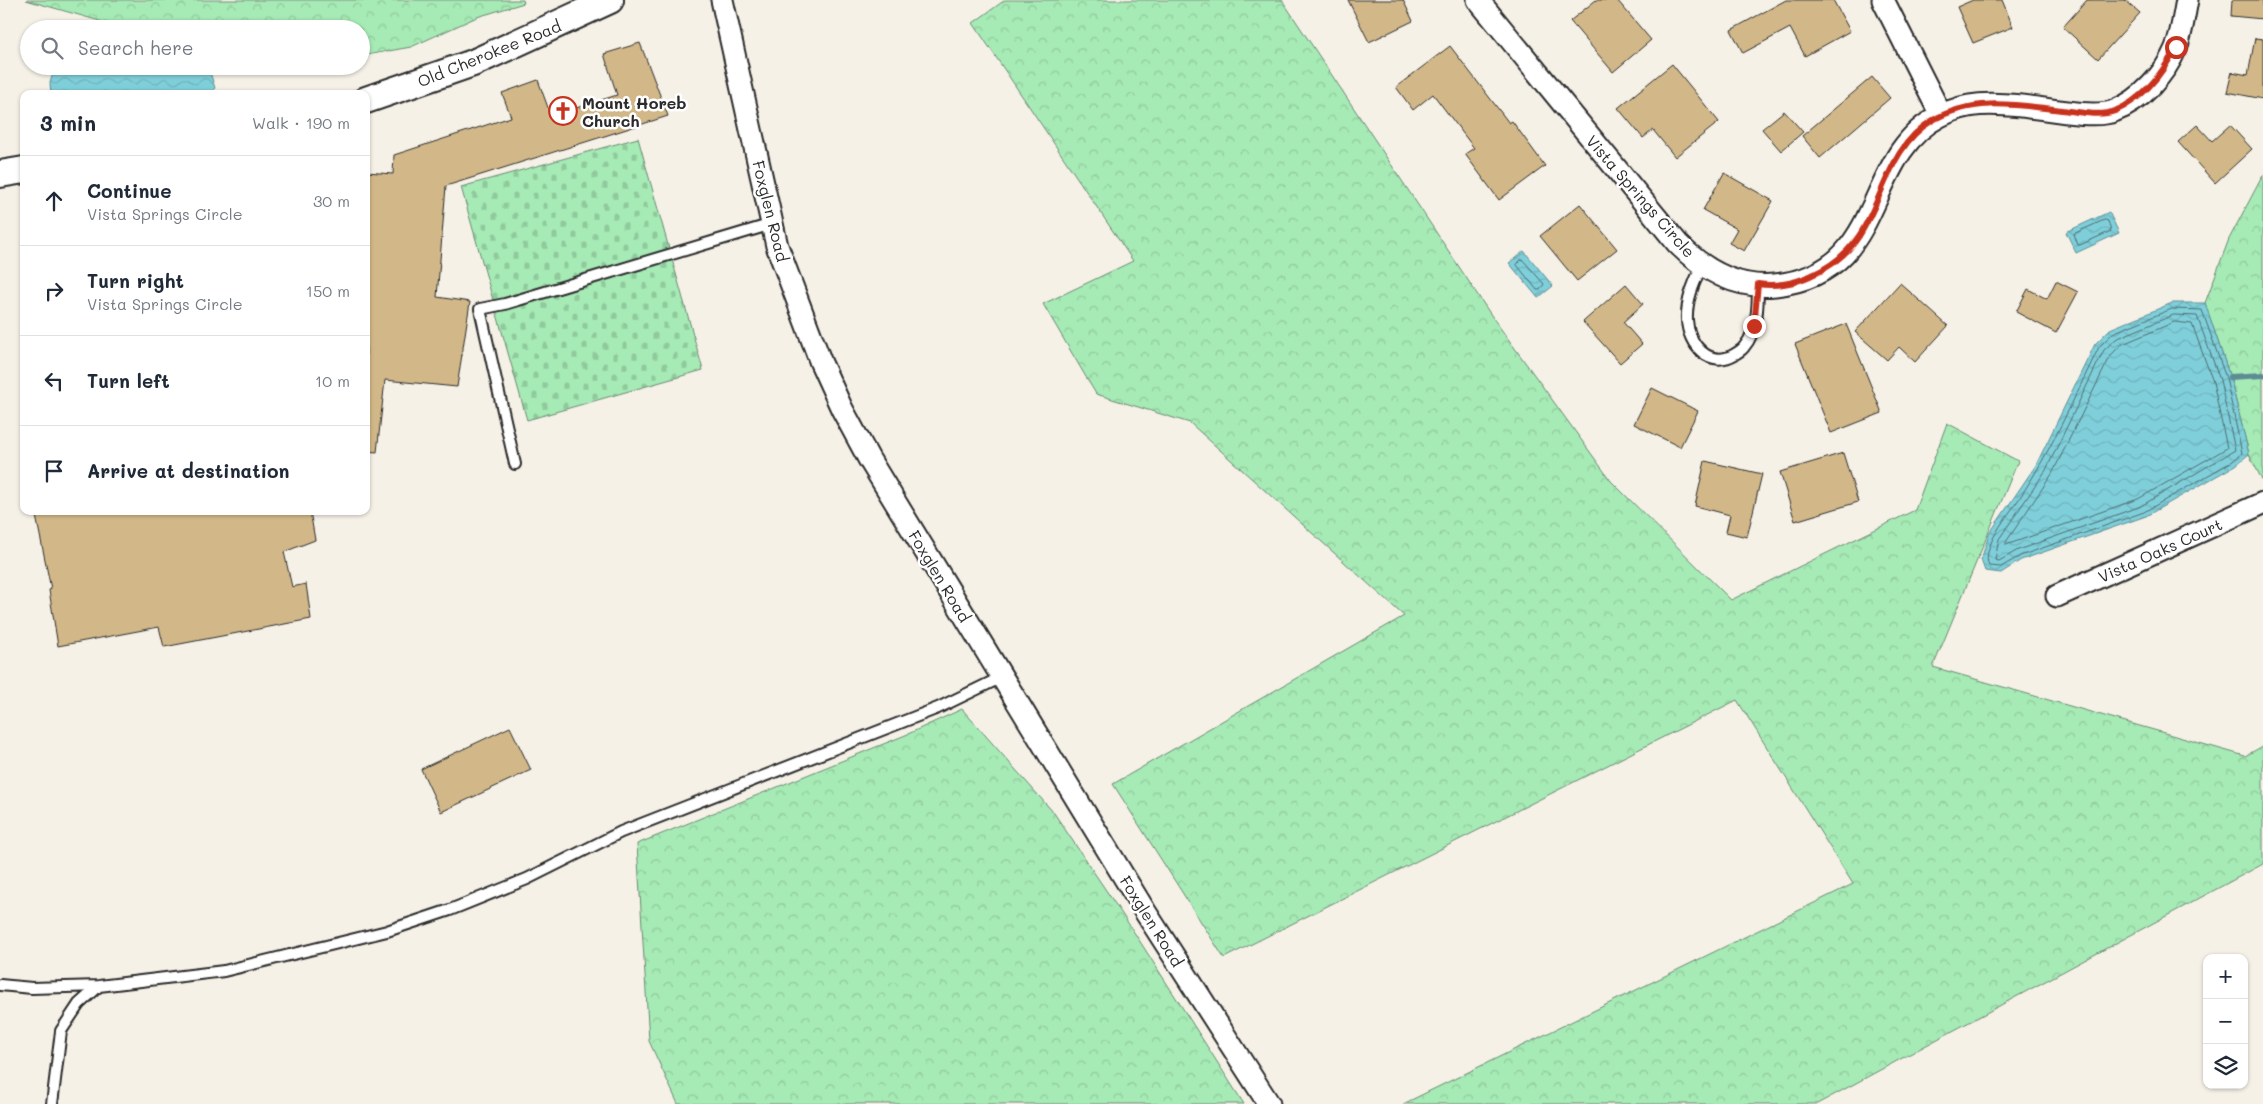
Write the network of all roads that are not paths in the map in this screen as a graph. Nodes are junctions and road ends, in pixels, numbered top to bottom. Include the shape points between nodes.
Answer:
1 (610, 0) edge
2 (722, 0) edge
3 (1478, 0) edge
4 (1883, 0) edge
5 (2188, 0) edge
6 (370, 99) edge
7 (1941, 115) junction
8 (20, 171) edge
9 (0, 174) edge
10 (772, 224) junction
11 (1702, 265) junction
12 (1758, 284) junction
13 (515, 464) dead end
14 (2263, 503) edge
15 (2058, 596) dead end
16 (1002, 677) junction
17 (0, 985) edge
18 (99, 986) junction
19 (52, 1104) edge
20 (1269, 1104) edge

1 - 6 street, Old Cherokee Road via 473,63
2 - 10 street, Foxglen Road
3 - 11 street, Vista Springs Circle via 1678,244
4 - 7 street
5 - 7 street, Vista Springs Circle via 2176,47 2167,66 2141,96 2114,112 2088,113 1992,103 1964,106
7 - 12 street, Vista Springs Circle via 1923,126 1900,150 1859,236 1836,261 1804,279 1785,284
8 - 9 street
10 - 13 lane via 480,310
10 - 16 street, Foxglen Road via 777,246 842,410 869,460
11 - 12 street, Vista Springs Circle via 1728,279
11 - 12 lane via 1689,298 1687,321 1701,354 1717,360 1744,347 1754,326
14 - 15 street, Vista Oaks Court
16 - 18 lane via 938,708 621,832 527,879 450,910 322,948 224,971
16 - 20 street, Foxglen Road via 1146,913
17 - 18 lane via 32,988
18 - 19 lane via 79,1004 61,1031

